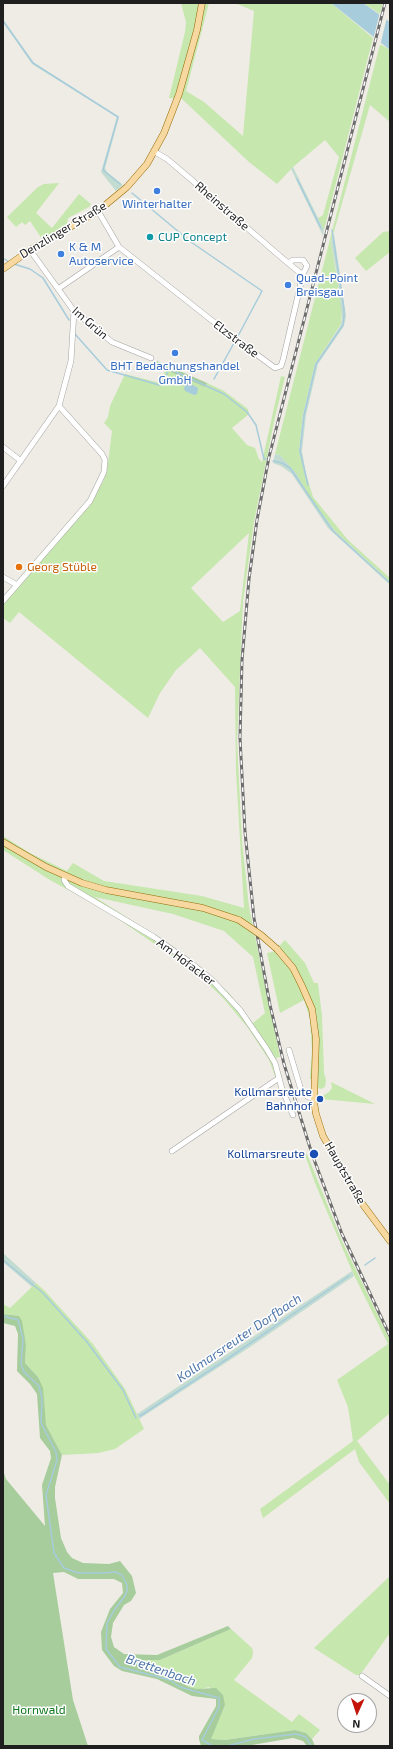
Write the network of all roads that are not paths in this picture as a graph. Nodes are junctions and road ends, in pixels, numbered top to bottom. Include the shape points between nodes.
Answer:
1 (202, 3) edge
2 (155, 152) junction
3 (98, 211) junction
4 (119, 248) junction
5 (30, 250) junction
6 (288, 262) junction
7 (5, 267) edge
8 (304, 274) junction
9 (58, 289) junction
10 (74, 311) junction
11 (151, 358) dead end
12 (59, 406) junction
13 (3, 447) edge
14 (20, 461) junction
15 (3, 486) edge
16 (3, 578) edge
17 (16, 585) junction
18 (3, 601) edge
19 (3, 842) edge
20 (65, 876) junction
21 (289, 1050) dead end
22 (279, 1078) junction
23 (314, 1098) junction
24 (293, 1115) dead end
25 (172, 1151) dead end
26 (390, 1241) edge
27 (362, 1676) dead end
28 (390, 1696) edge

1 - 2 main road, Denzlinger Straße via 187,67
2 - 3 main road, Denzlinger Straße via 131,183
2 - 6 street, Rheinstraße via 167,159
3 - 4 street, Elzstraße
3 - 5 main road, Denzlinger Straße
4 - 8 street, Elzstraße via 275,368 281,366 283,360
4 - 9 street
5 - 7 main road, Denzlinger Straße
5 - 9 street, Im Grün
6 - 8 street, Rheinstraße
6 - 8 street via 303,260 307,266
9 - 10 street, Im Grün
10 - 11 street, Im Grün via 112,342
10 - 12 street via 71,361
12 - 14 street
12 - 17 street via 102,454 105,460 104,472 90,501
13 - 14 street
14 - 15 street
16 - 17 street
17 - 18 street
19 - 20 main road, Hauptstraße
20 - 22 street, Am Hofacker via 64,880 68,886 154,937 212,980 256,1032 275,1063
20 - 23 main road, Hauptstraße, bridge via 106,890 190,905 239,920 277,949 293,968 308,999 314,1020
21 - 23 street via 301,1090 308,1097
22 - 24 street, Am Hofacker
22 - 25 street
23 - 26 main road, Hauptstraße via 319,1125 330,1149 361,1202
27 - 28 street

